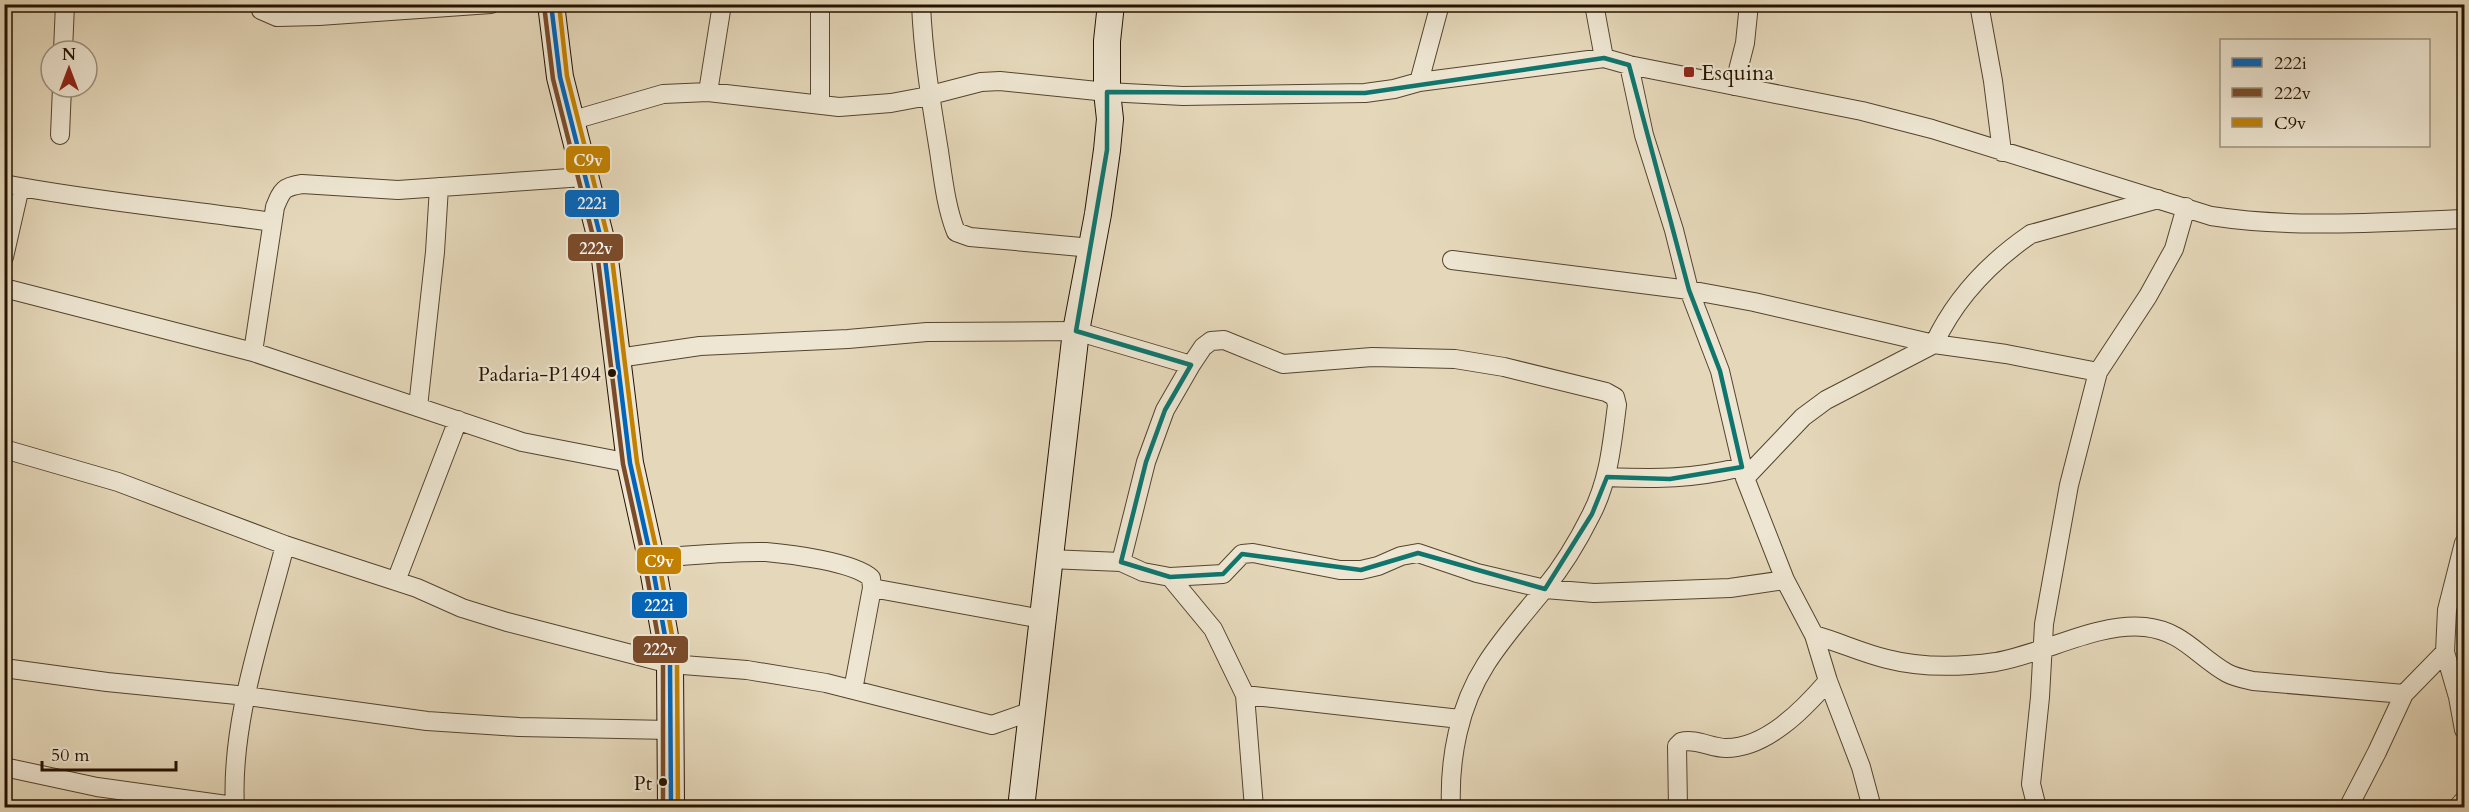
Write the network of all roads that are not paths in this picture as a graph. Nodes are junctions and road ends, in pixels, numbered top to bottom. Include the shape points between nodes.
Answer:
1 (65, 4) edge
2 (260, 4) edge
3 (491, 4) edge
4 (551, 4) edge
5 (722, 4) edge
6 (820, 4) edge
7 (921, 4) edge
8 (1111, 4) edge
9 (1440, 4) edge
10 (1594, 4) edge
11 (1749, 4) edge
12 (1979, 4) edge
13 (64, 39) edge
14 (1604, 58) junction
15 (1629, 65) junction
16 (1419, 82) junction
17 (1734, 86) junction
18 (708, 92) junction
19 (1107, 92) junction
20 (929, 94) junction
21 (62, 99) edge
22 (820, 105) junction
23 (570, 121) junction
24 (60, 135) dead end
25 (2002, 152) junction
26 (584, 177) junction
27 (12, 186) edge
28 (439, 187) junction
29 (2158, 199) junction
30 (2186, 207) junction
31 (2464, 219) edge
32 (272, 222) junction
33 (1092, 248) junction
34 (4, 257) edge
35 (1452, 260) dead end
36 (4, 288) edge
37 (1689, 290) junction
38 (1076, 331) junction
39 (1934, 344) junction
40 (253, 352) junction
41 (618, 358) junction
42 (1191, 365) junction
43 (2098, 372) junction
44 (418, 407) junction
45 (458, 420) junction
46 (4, 449) edge
47 (630, 464) junction
48 (1743, 472) junction
49 (1607, 477) junction
50 (2464, 543) edge
51 (285, 545) junction
52 (651, 558) junction
53 (1049, 559) junction
54 (1121, 562) junction
55 (1170, 577) junction
56 (1785, 580) junction
57 (396, 581) junction
58 (872, 588) junction
59 (1545, 589) junction
60 (1042, 619) junction
61 (1814, 635) junction
62 (2041, 651) junction
63 (2445, 652) junction
64 (670, 664) junction
65 (4, 668) edge
66 (1828, 681) junction
67 (853, 690) junction
68 (2404, 694) junction
69 (1245, 695) junction
70 (247, 696) junction
71 (1032, 711) junction
72 (1460, 719) junction
73 (670, 730) junction
74 (2464, 730) edge
75 (4, 767) edge
76 (2464, 800) edge
77 (235, 807) edge
78 (671, 807) edge
79 (1021, 807) edge
80 (1254, 807) edge
81 (1451, 807) edge
82 (1678, 807) edge
83 (1872, 807) edge
84 (2037, 807) edge
85 (2348, 807) edge
86 (2457, 807) edge

1 - 13 street
2 - 3 street via 261,10 277,17 381,14
4 - 23 street
5 - 18 street
6 - 22 street
7 - 20 street
8 - 19 street
9 - 16 street
10 - 14 street
11 - 17 street
12 - 25 street
14 - 15 street
14 - 16 street
15 - 17 street
15 - 37 street via 1644,135
16 - 19 street via 1365,93 1183,96
17 - 25 street via 1874,114
18 - 22 street
18 - 23 street via 663,94
19 - 20 street via 1000,81
19 - 33 street via 1110,118
20 - 22 street via 891,103
20 - 33 street via 945,193 956,232 970,237
21 - 24 street
23 - 26 street
25 - 29 street
26 - 28 street
26 - 41 street via 604,251
27 - 32 street via 76,198
27 - 34 street
28 - 32 street via 398,190 290,186 281,192
28 - 44 street
29 - 30 street
29 - 39 street via 2031,234 1972,285
30 - 31 street via 2245,222
30 - 43 street via 2174,249
32 - 40 street
33 - 38 street
35 - 37 street
36 - 40 street
37 - 39 street
37 - 48 street via 1720,371
38 - 41 street via 927,332 700,346
38 - 42 street
38 - 53 street
39 - 43 street
39 - 48 street via 1826,400
40 - 44 street
41 - 47 street
42 - 49 street via 1203,347 1211,341 1224,340 1283,364 1372,357 1455,359 1606,392 1615,397 1617,405
42 - 54 street via 1166,410 1146,462
43 - 62 street via 2069,485
44 - 45 street
45 - 47 street via 522,442
45 - 57 street
46 - 51 street via 118,482
47 - 52 street
48 - 49 street via 1670,479
48 - 56 street
49 - 59 street via 1592,514
50 - 63 street via 2447,610
51 - 57 street
51 - 70 street
52 - 58 street via 766,552 864,571 871,578
52 - 64 street
53 - 54 street
53 - 60 street
54 - 55 street via 1143,572
55 - 59 street via 1223,574 1242,554 1361,570 1418,553 1477,573
55 - 69 street via 1213,629
56 - 59 street via 1730,588 1636,592
56 - 61 street
57 - 64 street via 507,622
58 - 60 street
58 - 67 street
59 - 72 street via 1486,663
60 - 71 street
61 - 62 street via 1887,659 1928,665 1978,664
61 - 66 street
62 - 68 street via 2101,632 2149,627 2184,640 2229,675 2253,681
62 - 84 street via 2031,784
63 - 68 street
63 - 74 street
64 - 67 street via 747,670
64 - 73 street
65 - 70 street
66 - 82 street via 1811,702 1753,744 1722,748 1681,742 1677,746
66 - 83 street
67 - 71 street via 992,725
68 - 85 street
69 - 72 street
69 - 80 street
70 - 73 street via 427,721
70 - 77 street via 237,744
71 - 79 street
72 - 81 street via 1453,755
73 - 78 street
75 - 77 street via 98,787
76 - 86 street

